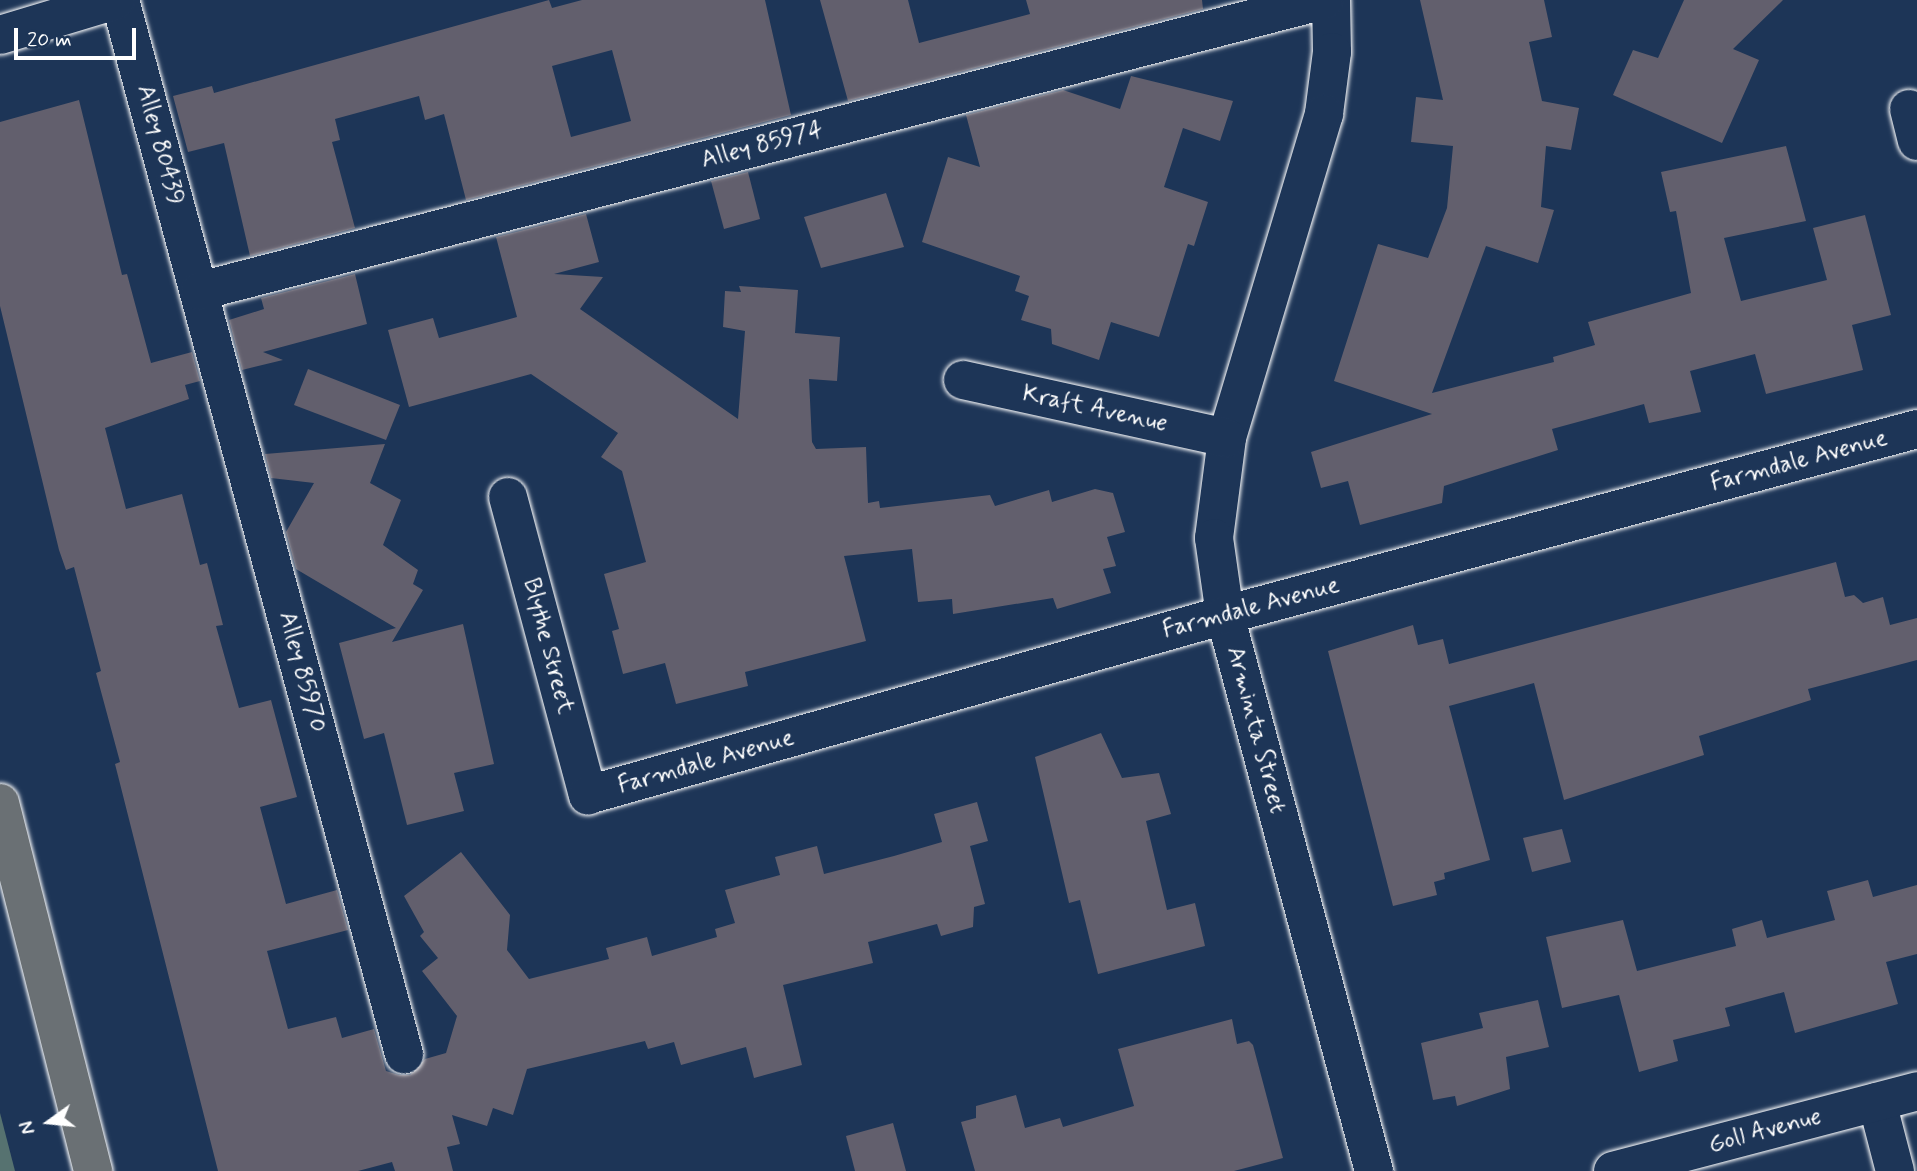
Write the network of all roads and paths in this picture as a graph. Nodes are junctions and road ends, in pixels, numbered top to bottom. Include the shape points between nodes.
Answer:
1 (118, 0) edge
2 (1324, 0) edge
3 (1331, 0) edge
4 (0, 35) edge
5 (200, 291) junction
6 (963, 380) dead end
7 (1917, 429) edge
8 (1227, 438) junction
9 (508, 497) dead end
10 (1225, 615) junction
11 (588, 795) joint
12 (0, 803) edge
13 (404, 1054) dead end
14 (1917, 1091) edge
15 (1877, 1102) junction
16 (1698, 1160) edge
17 (93, 1171) edge
18 (1374, 1171) edge
19 (1613, 1171) edge
20 (1895, 1171) edge

1 - 4 street
1 - 5 street, Alley 80439
2 - 5 street, Alley 85974
3 - 8 street, Arminta Street via 1332,52 1324,114
5 - 13 street, Alley 85970
6 - 8 street, Kraft Avenue
7 - 10 street, Farmdale Avenue
8 - 10 street, Arminta Street via 1214,538
9 - 11 street, Blythe Street
10 - 11 street, Farmdale Avenue
10 - 18 street, Arminta Street
12 - 17 main road
14 - 15 street, Goll Avenue
15 - 16 street, Goll Avenue
15 - 20 street
16 - 19 street, Goll Avenue

